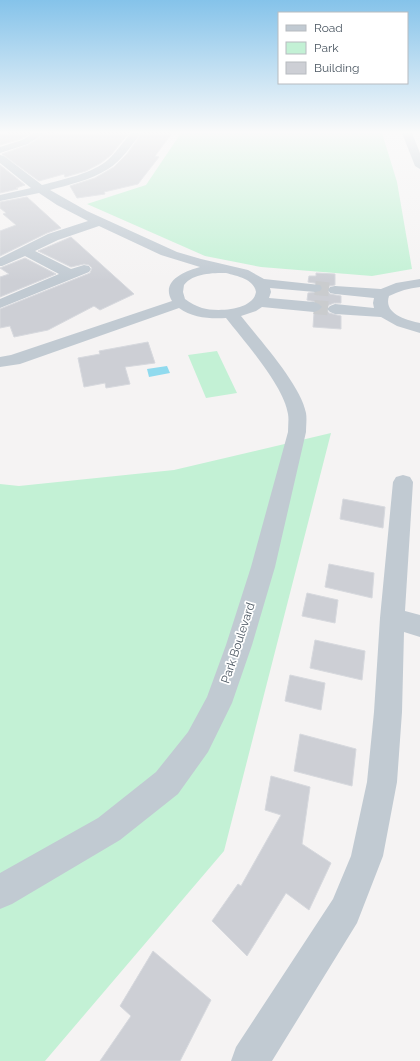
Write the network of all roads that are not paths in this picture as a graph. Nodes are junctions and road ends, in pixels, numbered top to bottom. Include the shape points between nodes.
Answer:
1 (32, 183) edge
2 (62, 183) edge
3 (40, 189) junction
4 (0, 198) edge
5 (99, 222) junction
6 (157, 248) junction
7 (25, 251) junction
8 (2, 262) dead end
9 (84, 269) dead end
10 (226, 269) junction
11 (70, 275) junction
12 (260, 283) junction
13 (420, 283) edge
14 (178, 284) junction
15 (315, 288) tunnel mouth
16 (335, 290) tunnel mouth
17 (383, 294) junction
18 (259, 302) junction
19 (181, 303) junction
20 (0, 304) edge
21 (314, 307) tunnel mouth
22 (335, 309) tunnel mouth
23 (384, 313) junction
24 (232, 314) junction
25 (420, 328) edge
26 (0, 362) edge
27 (403, 482) dead end
28 (392, 618) junction
29 (420, 626) edge
30 (0, 892) edge
31 (250, 1061) edge

1 - 3 street
2 - 3 street
3 - 4 street
3 - 5 street
5 - 6 street
5 - 7 street via 53,237
6 - 10 street via 179,257
6 - 14 street via 174,258 178,266
7 - 8 street
7 - 11 street
9 - 11 street
10 - 12 street via 252,276
10 - 14 street via 194,273
11 - 20 street
12 - 15 street
12 - 18 street via 264,289
13 - 17 street via 393,288
14 - 19 street via 176,294
16 - 17 street
17 - 23 street via 380,303
18 - 21 street
18 - 24 street via 252,308
19 - 24 street via 204,313
19 - 26 street via 14,360
22 - 23 street
23 - 25 street
24 - 30 street, Park Boulevard via 272,366 293,400 297,414 297,432 263,567 218,703 198,742 167,783 109,829
27 - 28 street
28 - 29 street
28 - 31 street via 382,782 367,856 345,911

